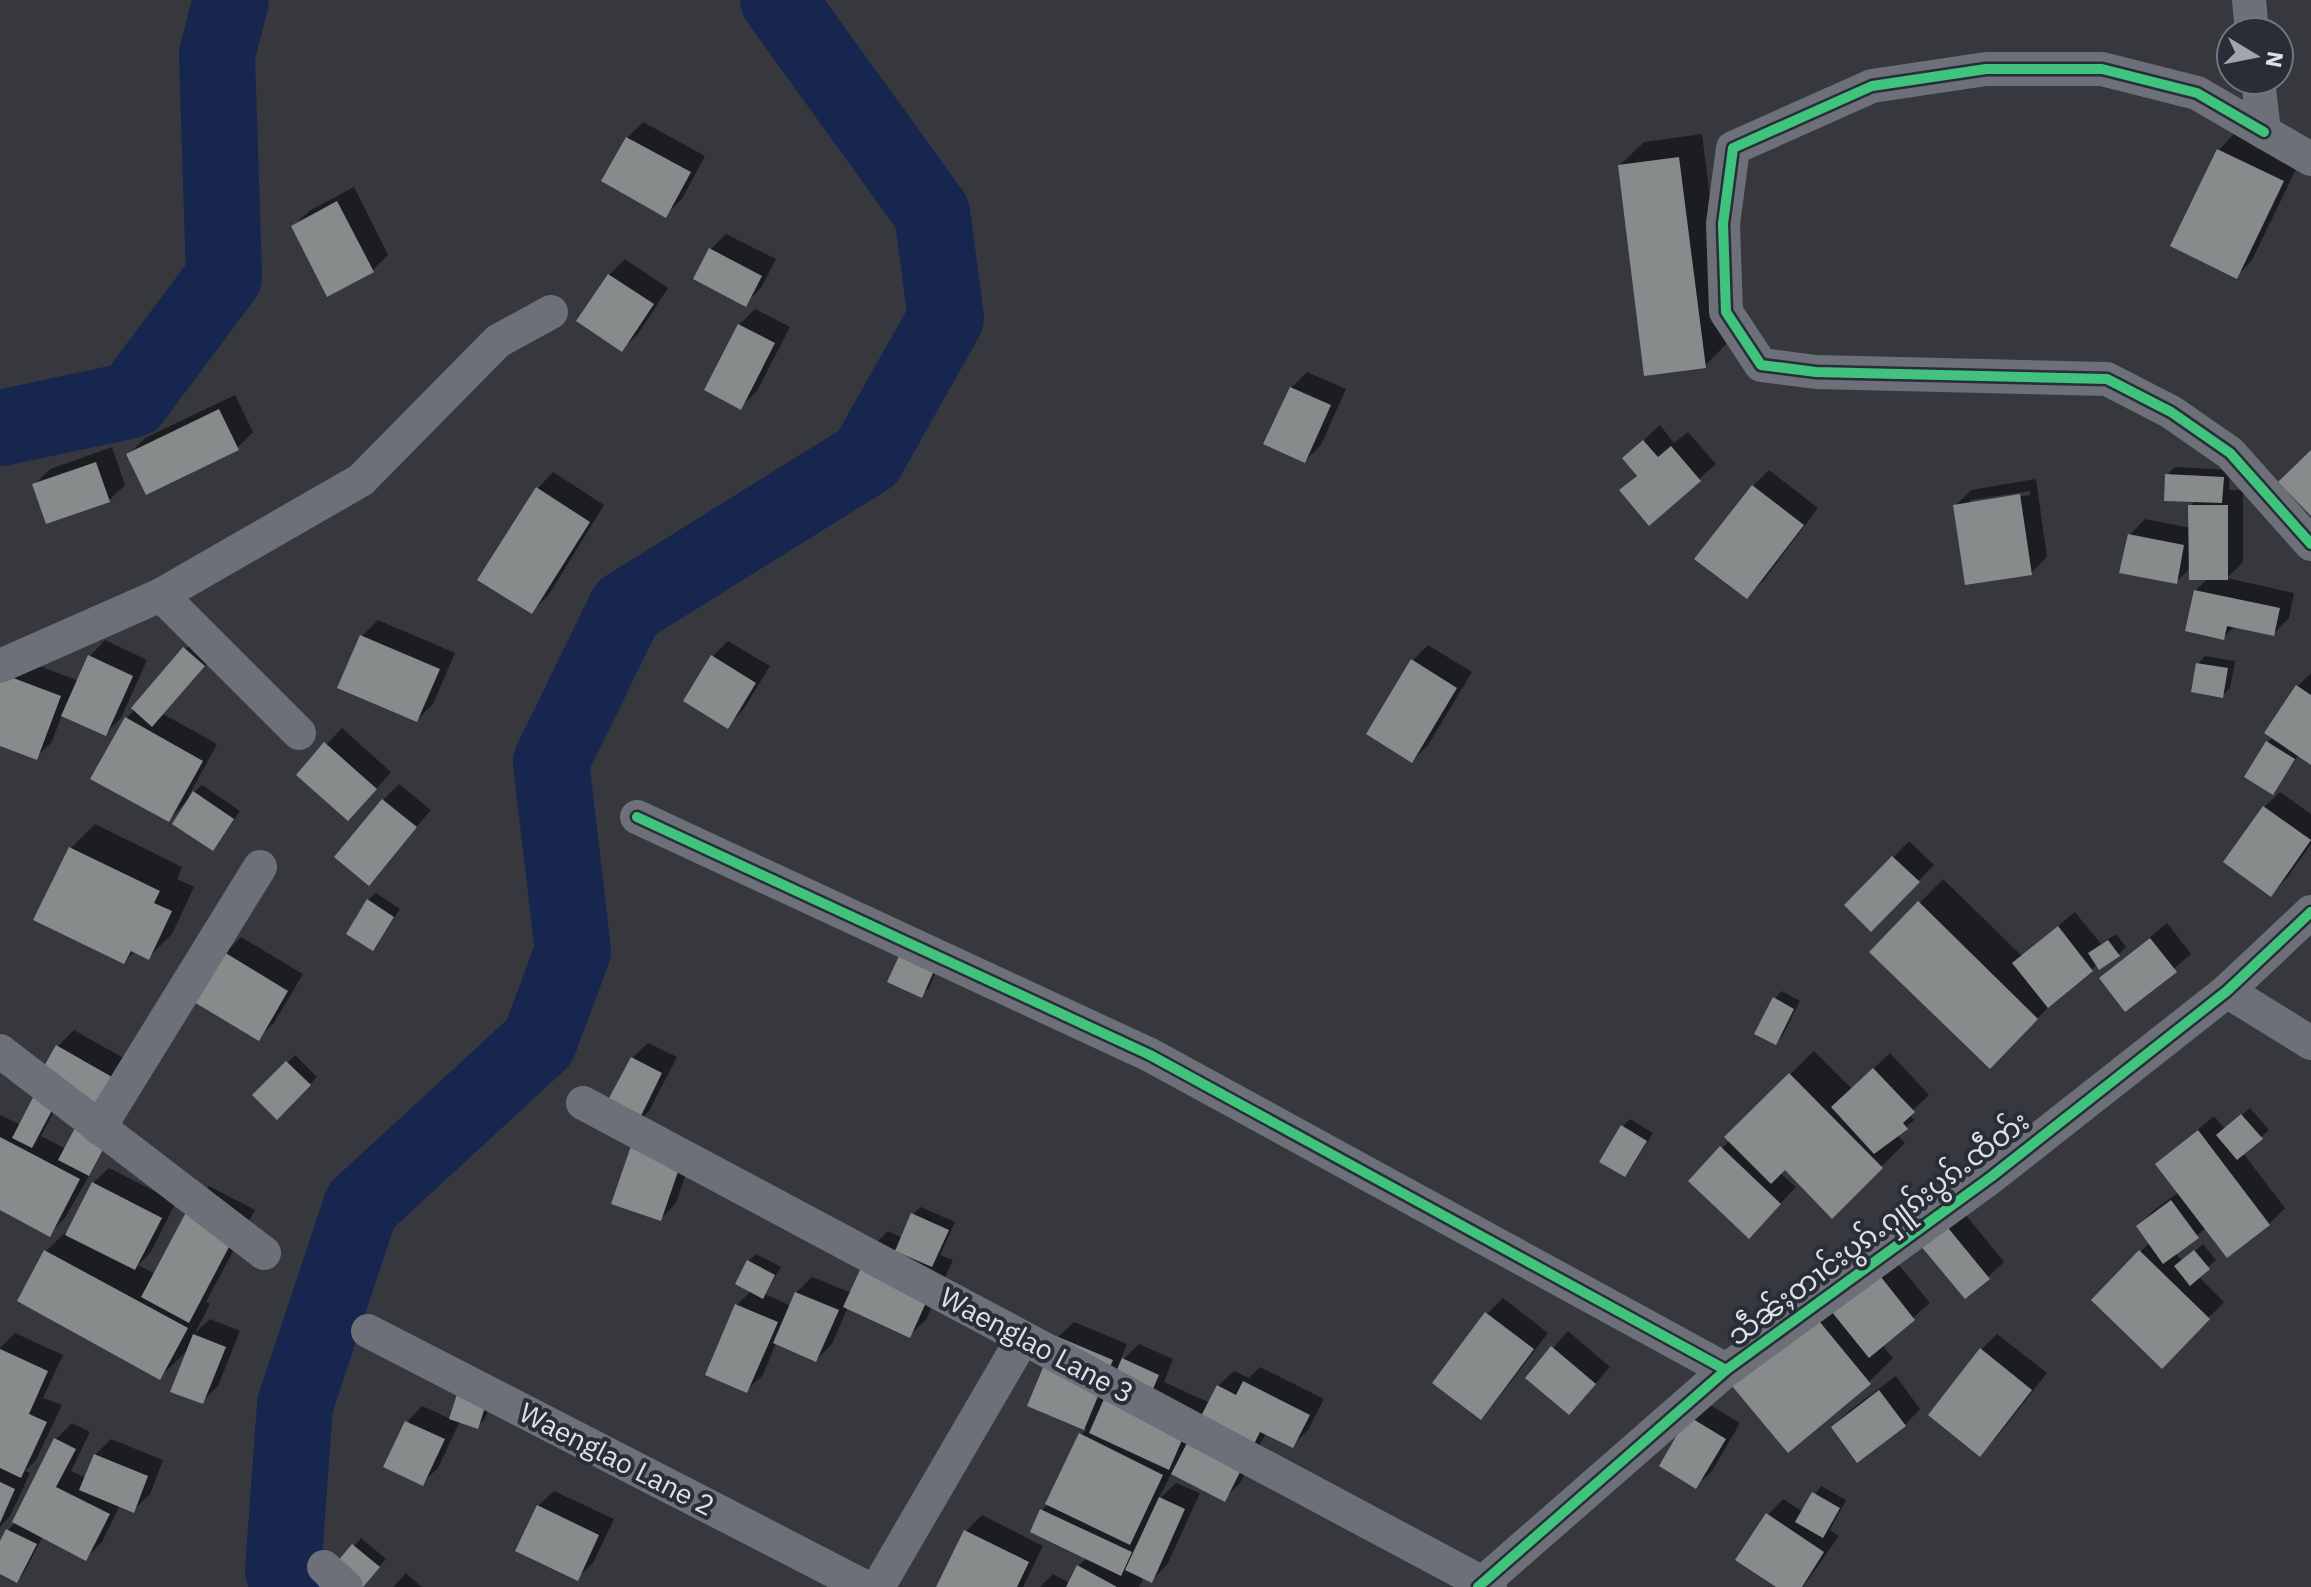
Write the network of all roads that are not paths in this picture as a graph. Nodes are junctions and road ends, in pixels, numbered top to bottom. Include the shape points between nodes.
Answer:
1 (2260, 96) edge
2 (2264, 132) junction
3 (2311, 159) edge
4 (551, 312) dead end
5 (2311, 544) edge
6 (161, 595) junction
7 (0, 666) edge
8 (299, 733) dead end
9 (637, 817) dead end
10 (260, 867) dead end
11 (2311, 912) edge
12 (2227, 991) junction
13 (2311, 1043) edge
14 (0, 1051) edge
15 (583, 1103) dead end
16 (99, 1128) junction
17 (264, 1253) dead end
18 (368, 1331) dead end
19 (1023, 1338) junction
20 (1726, 1370) junction
21 (1484, 1586) edge
22 (865, 1587) edge
23 (878, 1587) edge

1 - 2 street
2 - 3 street
2 - 5 street via 2197,93 2102,69 1986,69 1872,86 1733,148 1723,224 1726,312 1761,365 1816,372 2107,379 2171,412 2230,453
4 - 6 street via 498,341 361,480
6 - 7 street
6 - 8 street
9 - 20 street via 1150,1055
10 - 16 street
11 - 12 street, သဵၼ်ႈတၢင်းပွၵ်ႉႁူၵ်းပွၵ်ႉၸဵတ်း
12 - 13 street
12 - 20 street, သဵၼ်ႈတၢင်းပွၵ်ႉႁူၵ်းပွၵ်ႉၸဵတ်း via 1991,1177
14 - 16 street
15 - 19 street, Waenglao Lane 3
16 - 17 street
18 - 22 street, Waenglao Lane 2
19 - 21 street, Waenglao Lane 3
19 - 23 street
20 - 21 street, သဵၼ်ႈတၢင်းပွၵ်ႉႁူၵ်းပွၵ်ႉၸဵတ်း

